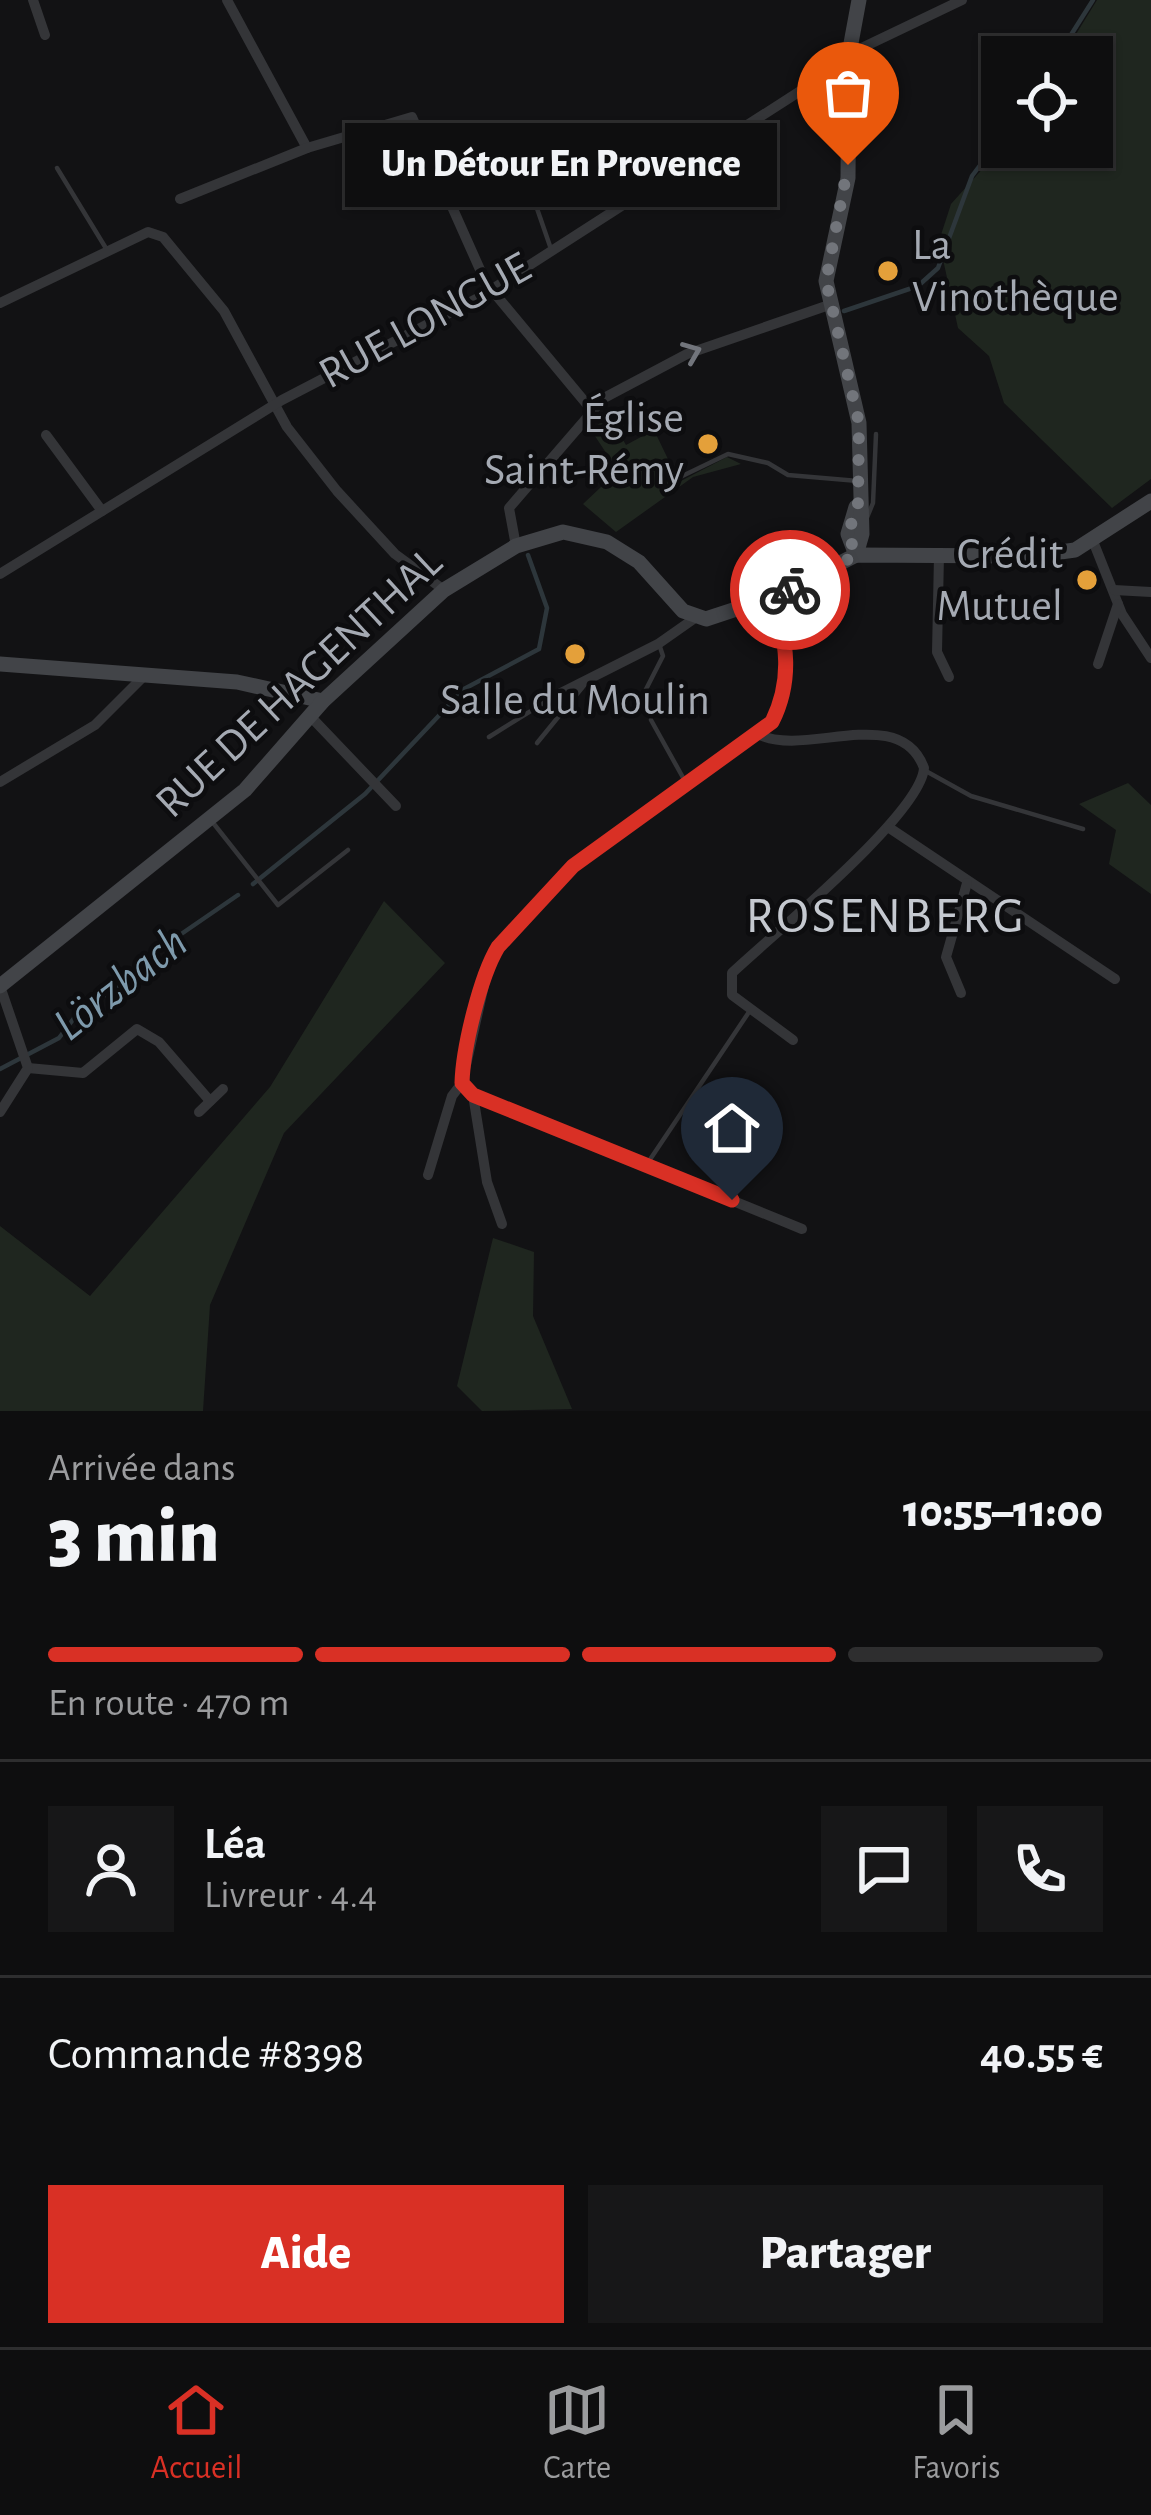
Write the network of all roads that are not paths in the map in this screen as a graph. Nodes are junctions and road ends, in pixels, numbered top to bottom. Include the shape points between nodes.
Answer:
1 (33, 0) edge
2 (227, 0) edge
3 (859, 0) edge
4 (962, 0) edge
5 (45, 35) dead end
6 (849, 61) junction
7 (307, 148) junction
8 (57, 168) dead end
9 (523, 168) dead end
10 (180, 199) dead end
11 (551, 249) junction
12 (110, 254) junction
13 (491, 290) junction
14 (0, 303) edge
15 (829, 305) junction
16 (277, 403) junction
17 (590, 408) junction
18 (876, 434) dead end
19 (46, 435) dead end
20 (676, 478) dead end
21 (859, 482) junction
22 (1151, 501) edge
23 (858, 503) junction
24 (102, 511) junction
25 (861, 523) junction
26 (1093, 541) junction
27 (516, 546) junction
28 (856, 555) junction
29 (939, 556) junction
30 (0, 574) edge
31 (444, 590) junction
32 (1151, 592) edge
33 (1116, 596) junction
34 (773, 597) junction
35 (694, 618) junction
36 (658, 644) junction
37 (1151, 658) edge
38 (0, 664) edge
39 (1098, 664) dead end
40 (145, 675) junction
41 (949, 677) dead end
42 (586, 683) junction
43 (556, 695) joint
44 (323, 701) junction
45 (640, 701) dead end
46 (311, 717) junction
47 (651, 720) dead end
48 (760, 735) junction
49 (489, 737) dead end
50 (537, 743) dead end
51 (924, 770) junction
52 (0, 782) edge
53 (687, 784) junction
54 (396, 806) dead end
55 (210, 819) junction
56 (888, 827) junction
57 (1083, 829) dead end
58 (348, 850) dead end
59 (967, 883) junction
60 (1115, 979) dead end
61 (2, 981) edge
62 (962, 993) dead end
63 (751, 1009) junction
64 (793, 1040) dead end
65 (28, 1068) junction
66 (462, 1083) junction
67 (223, 1089) dead end
68 (473, 1095) junction
69 (210, 1101) junction
70 (0, 1112) edge
71 (200, 1112) dead end
72 (647, 1165) junction
73 (428, 1175) dead end
74 (502, 1224) dead end
75 (802, 1229) dead end

1 - 5 street
2 - 7 street
3 - 6 main road
4 - 6 street, RUE LONGUE
6 - 11 street, RUE LONGUE
6 - 15 main road via 848,178 829,255
7 - 10 street
7 - 13 street via 401,117 418,122
8 - 12 lane
9 - 11 lane
11 - 13 street, RUE LONGUE
12 - 14 street
12 - 16 street via 148,232 176,248
13 - 16 street, RUE LONGUE
13 - 17 street
17 -> 15 street via 687,354
15 - 21 main road via 856,405
16 - 24 street, RUE LONGUE
16 - 31 street via 287,427 368,527
17 - 27 street via 509,508
18 - 25 lane via 873,503
19 - 24 street
20 - 21 lane via 728,454 788,475
21 - 23 main road
22 - 26 main road
23 - 25 main road
23 - 28 main road via 848,534
24 - 30 street, RUE LONGUE
25 - 28 main road
26 - 29 main road via 1041,556
26 - 33 street
27 - 31 main road, RUE DE HAGENTHAL
27 - 35 main road, RUE DE HAGENTHAL via 563,532 607,542
28 - 29 main road
28 - 34 main road
29 - 41 street via 937,652
31 - 44 main road, RUE DE HAGENTHAL
32 - 33 street
33 - 37 street
33 - 39 street
34 - 35 main road
34 - 48 street via 785,638 786,687
35 - 36 street
36 - 42 street
36 - 45 lane via 663,656
38 - 40 main road
40 - 44 main road via 237,682
40 - 52 street via 95,725
42 - 43 street
42 - 50 lane
43 - 49 lane
44 - 46 main road, RUE DE HAGENTHAL
46 - 54 street
46 - 55 main road, RUE DE HAGENTHAL via 277,760
47 - 53 lane
48 - 51 street via 886,735 913,748
48 - 53 street
51 - 56 street via 917,794
51 - 57 lane via 970,796
53 - 66 street via 573,866 498,947
55 - 58 lane via 278,905
55 - 61 main road, RUE DE HAGENTHAL
56 - 59 street
56 - 63 street via 732,973 732,994
59 - 60 street
59 - 62 street via 946,957
61 - 65 street
63 - 64 street
63 - 72 lane
65 - 69 street via 83,1073 137,1029 159,1042
65 - 70 street
66 - 68 street
66 - 73 street
67 - 69 street
68 - 72 street
68 - 74 street
69 - 71 street
72 - 75 street

